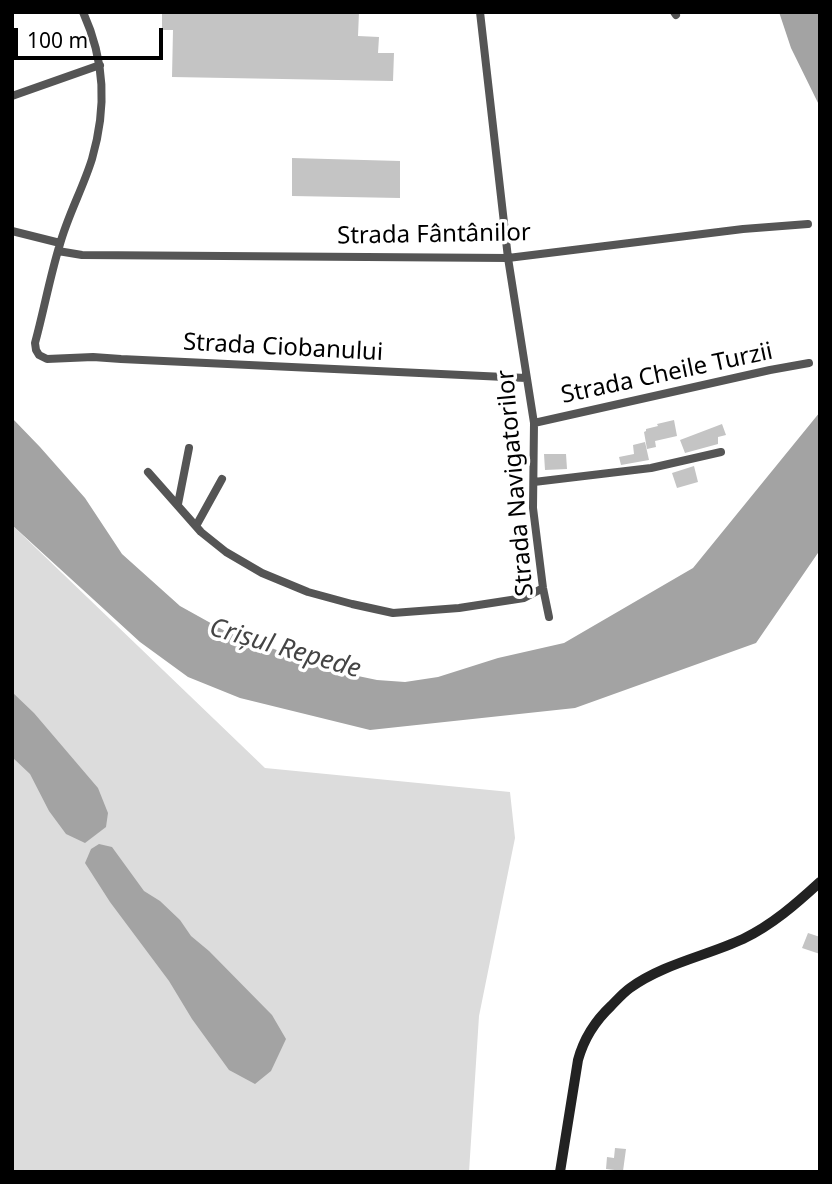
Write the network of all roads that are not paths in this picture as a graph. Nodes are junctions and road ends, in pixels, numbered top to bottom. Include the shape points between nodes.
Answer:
1 (83, 12) edge
2 (480, 12) edge
3 (100, 65) junction
4 (12, 96) edge
5 (808, 224) dead end
6 (12, 230) edge
7 (59, 247) junction
8 (508, 258) junction
9 (809, 363) dead end
10 (526, 378) junction
11 (534, 423) junction
12 (190, 447) dead end
13 (721, 452) dead end
14 (148, 472) dead end
15 (222, 479) dead end
16 (534, 482) junction
17 (178, 504) junction
18 (196, 526) junction
19 (543, 588) junction
20 (549, 617) dead end
21 (820, 882) edge
22 (560, 1172) edge

1 - 3 street
2 - 8 street, Strada Navigatorilor
3 - 4 street
3 - 7 street via 103,96 92,158
5 - 8 street, Strada Fântânilor
6 - 7 street, Strada Fântânilor
7 - 8 street, Strada Fântânilor via 82,254
7 - 10 street, Strada Ciobanului via 35,343 36,351 47,359 93,356
8 - 10 street, Strada Navigatorilor
9 - 11 street, Strada Cheile Turzii
10 - 11 street, Strada Navigatorilor
11 - 16 street, Strada Navigatorilor
12 - 17 street
13 - 16 street via 651,468
14 - 17 street
15 - 18 street
16 - 19 street, Strada Navigatorilor
17 - 18 street
18 - 19 street via 226,552 262,573 308,592 393,613 524,598
19 - 20 street, Strada Navigatorilor
21 - 22 street via 762,929 654,973 629,988 604,1013 582,1044

